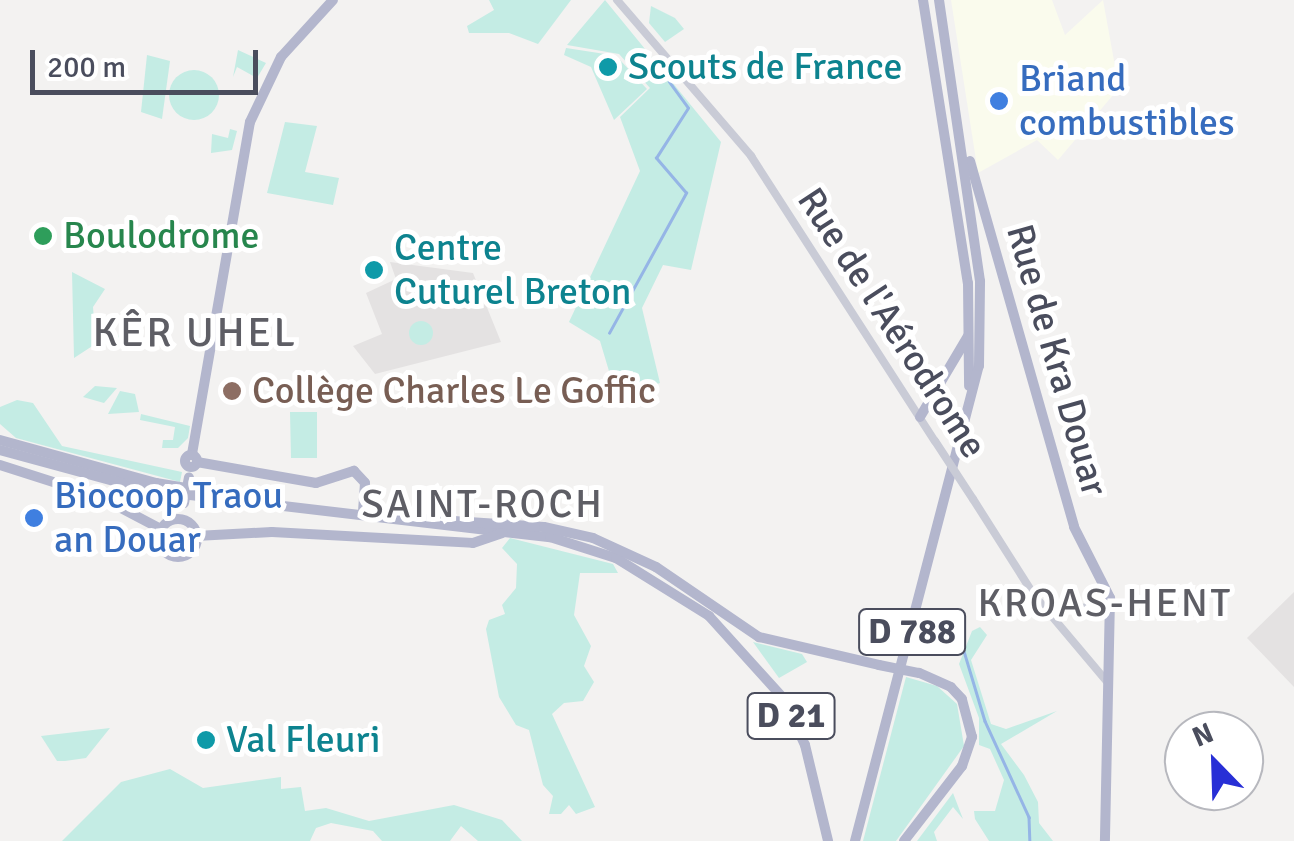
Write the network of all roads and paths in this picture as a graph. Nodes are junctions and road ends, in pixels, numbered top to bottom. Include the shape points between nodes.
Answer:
1 (332, 0) edge
2 (617, 0) edge
3 (923, 0) edge
4 (939, 0) edge
5 (959, 123) junction
6 (971, 330) junction
7 (920, 417) junction
8 (967, 422) junction
9 (0, 431) edge
10 (0, 440) edge
11 (26, 448) junction
12 (0, 450) edge
13 (0, 465) edge
14 (192, 465) junction
15 (364, 515) junction
16 (181, 519) junction
17 (161, 529) junction
18 (502, 532) junction
19 (196, 536) junction
20 (1046, 607) junction
21 (1112, 608) junction
22 (1109, 684) junction
23 (828, 841) edge
24 (855, 841) edge
25 (904, 841) edge
26 (1104, 841) edge

1 - 14 main road via 281,57 250,122
2 - 7 street, Rue de l'Aérodrome via 751,156
3 - 6 main road, D 788
4 - 5 main road, D 788
5 - 8 main road, D 788 via 981,313
5 - 21 main road, Rue de Kra Douar via 1074,527
6 - 7 main road
6 - 8 main road, D 788
7 - 20 street, Rue de l'Aérodrome, bridge
8 - 24 main road, D 788
9 - 11 main road
10 - 11 main road, D 21
11 - 15 main road, D 21 via 156,483
12 - 18 main road, D 21 via 146,490
13 - 17 main road via 100,498
14 - 15 main road via 316,483 354,471 365,483
14 - 16 main road, bridge
15 - 25 main road, D 21, bridge via 544,527 620,548 758,637 919,673 951,687 962,699 972,736 962,766
16 - 17 main road
16 - 19 main road
17 - 19 main road via 161,546 175,556 191,551
18 - 19 main road via 473,543
18 - 23 main road, D 21 via 616,558 685,597 747,652 783,698 804,746
20 - 21 street
20 - 22 street, Rue de l'Aérodrome
21 - 22 main road
22 - 26 main road

